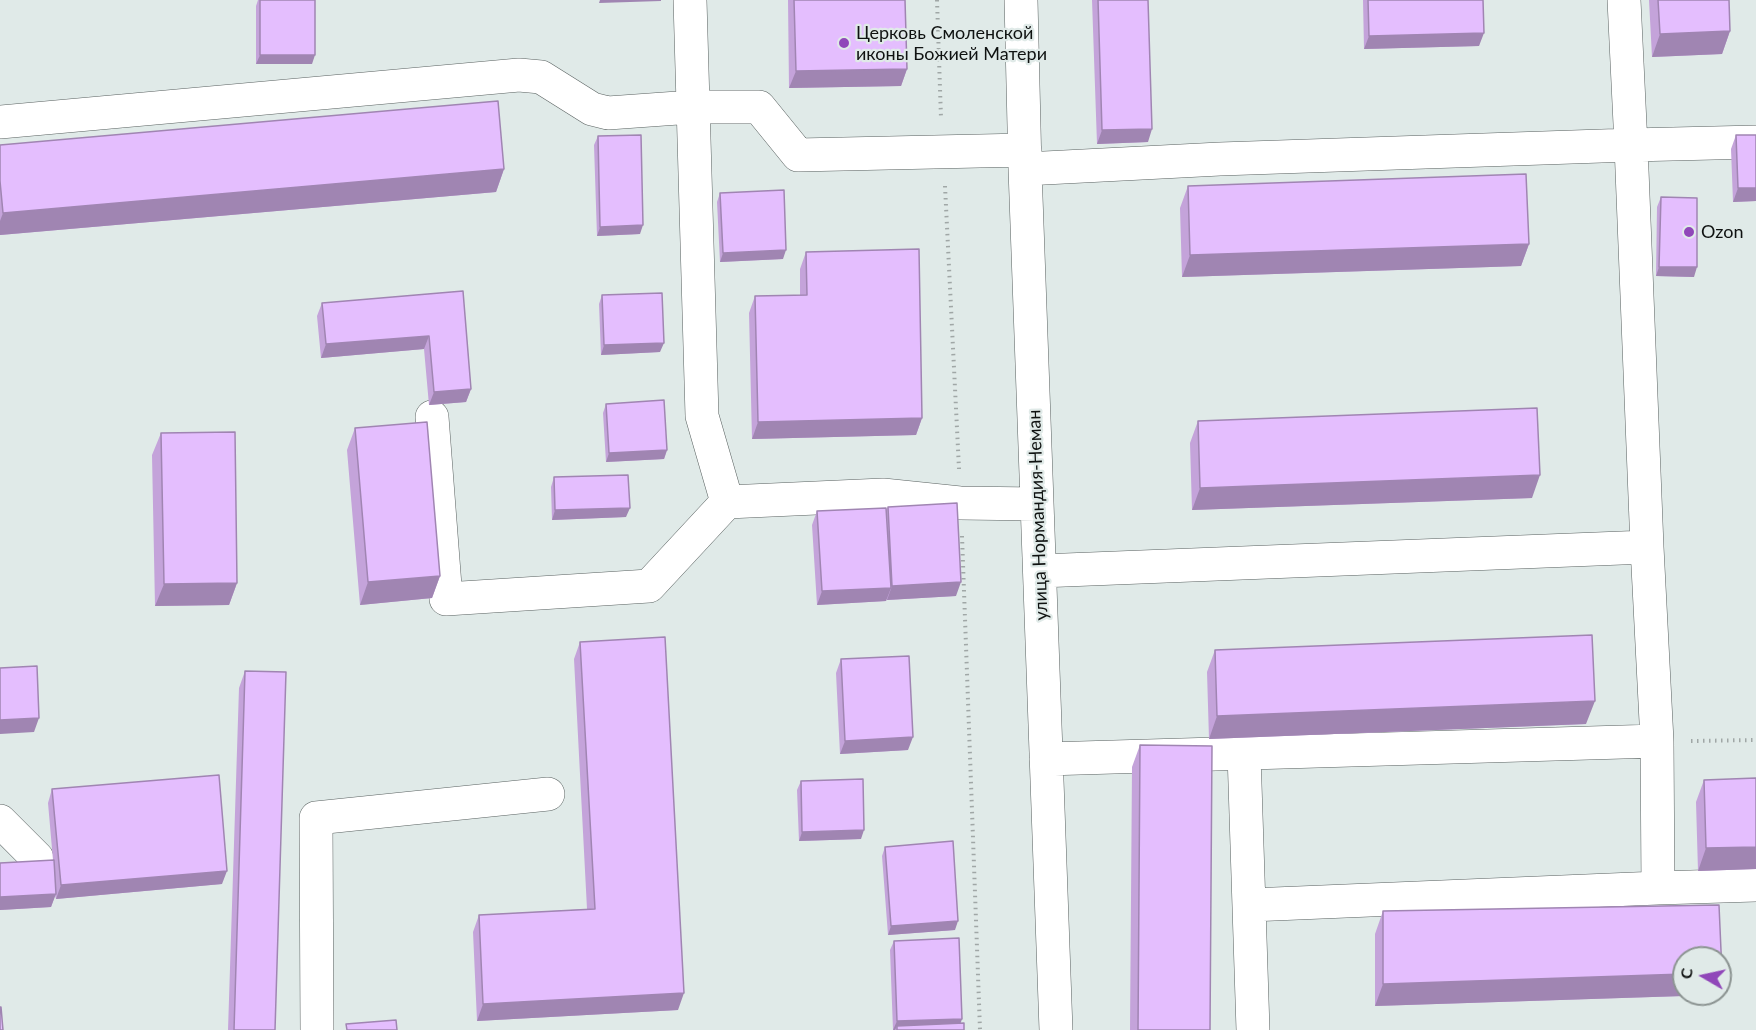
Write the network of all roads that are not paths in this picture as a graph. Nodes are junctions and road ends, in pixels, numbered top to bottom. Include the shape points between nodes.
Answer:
1 (690, 0) edge
2 (1021, 0) edge
3 (1624, 0) edge
4 (692, 107) junction
5 (0, 122) edge
6 (1756, 142) edge
7 (1630, 145) junction
8 (1025, 159) junction
9 (432, 417) edge
10 (727, 502) junction
11 (1037, 504) junction
12 (1647, 547) junction
13 (1040, 572) junction
14 (1657, 741) junction
15 (1244, 753) junction
16 (1046, 759) junction
17 (548, 794) dead end
18 (0, 821) edge
19 (37, 858) edge
20 (1756, 885) edge
21 (1658, 888) junction
22 (1250, 905) junction
23 (316, 1030) edge
24 (1056, 1030) edge
25 (1253, 1030) edge

1 - 4 street
2 - 8 street, улица Нормандия-Неман
3 - 7 street
4 - 5 street via 608,113 592,109 541,77 519,75
4 - 8 street via 759,107 798,155
4 - 10 street via 702,416
6 - 7 street
7 - 8 street via 1220,159
7 - 12 street
8 - 11 street, улица Нормандия-Неман
9 - 10 street via 446,599 649,586
10 - 11 street via 883,495 960,503
11 - 13 street, улица Нормандия-Неман
12 - 13 street
12 - 14 street
13 - 16 street, улица Нормандия-Неман
14 - 15 street
14 - 21 street
15 - 16 street
15 - 22 street
16 - 24 street, улица Нормандия-Неман
17 - 23 street via 316,818
18 - 19 street
20 - 21 street
21 - 22 street
22 - 25 street

